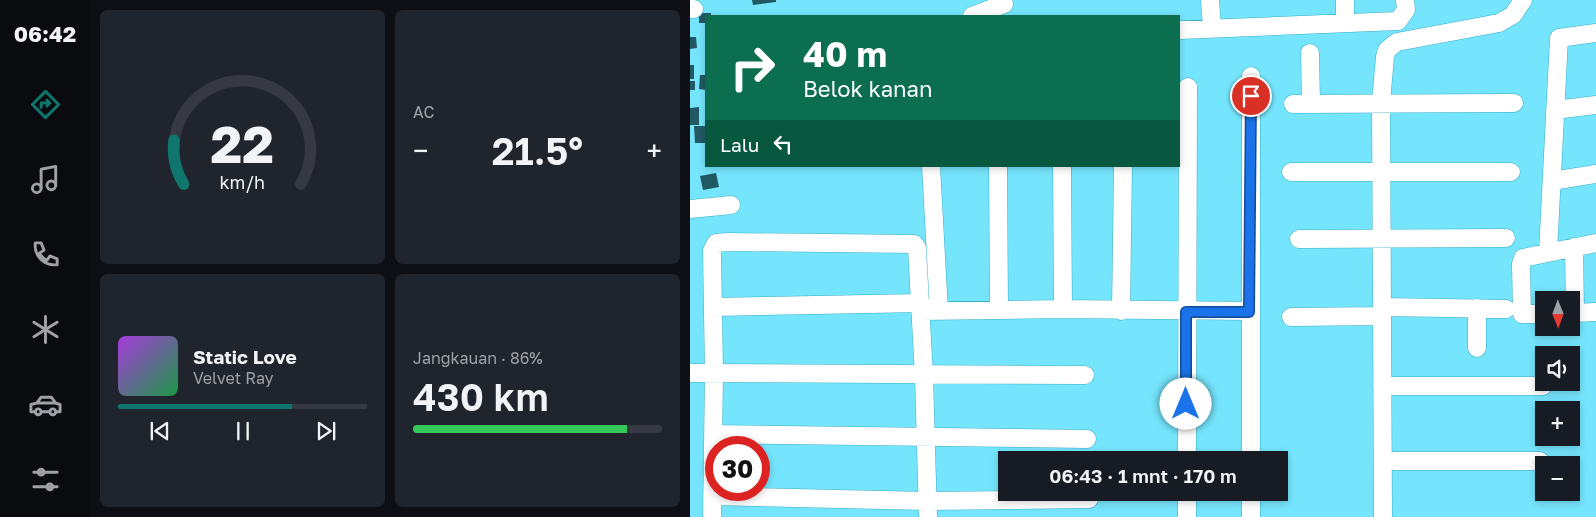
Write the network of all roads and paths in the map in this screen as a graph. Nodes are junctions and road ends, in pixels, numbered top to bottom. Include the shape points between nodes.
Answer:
1 (1210, 0) edge
2 (1345, 0) edge
3 (1405, 0) edge
4 (1523, 0) edge
5 (1005, 7) edge
6 (976, 15) edge
7 (1345, 23) junction
8 (1212, 28) junction
9 (1180, 30) edge
10 (1596, 33) edge
11 (1310, 53) dead end
12 (1251, 76) dead end
13 (1188, 87) dead end
14 (1381, 102) junction
15 (1514, 103) dead end
16 (1293, 104) dead end
17 (1312, 104) junction
18 (1596, 104) edge
19 (1556, 110) junction
20 (931, 167) edge
21 (998, 167) edge
22 (1062, 167) edge
23 (1123, 167) edge
24 (1291, 172) dead end
25 (1381, 172) junction
26 (1511, 172) dead end
27 (1596, 174) edge
28 (1552, 181) junction
29 (730, 205) dead end
30 (690, 209) edge
31 (1382, 238) junction
32 (1506, 238) dead end
33 (1299, 239) dead end
34 (1596, 243) edge
35 (1574, 247) junction
36 (1548, 252) junction
37 (1573, 291) edge
38 (713, 307) junction
39 (927, 308) junction
40 (1477, 308) junction
41 (998, 309) junction
42 (1063, 309) junction
43 (1506, 309) dead end
44 (1120, 311) junction
45 (1186, 312) junction
46 (1249, 312) junction
47 (1382, 312) junction
48 (1596, 312) edge
49 (1580, 313) edge
50 (1535, 314) edge
51 (1292, 317) dead end
52 (1477, 348) dead end
53 (690, 373) edge
54 (714, 373) junction
55 (1085, 375) dead end
56 (924, 376) junction
57 (1382, 386) junction
58 (1535, 386) edge
59 (713, 434) joint
60 (927, 438) junction
61 (1087, 438) dead end
62 (1187, 451) edge
63 (1251, 451) edge
64 (1535, 460) edge
65 (1383, 461) junction
66 (770, 500) edge
67 (712, 501) edge
68 (1057, 501) edge
69 (1187, 501) edge
70 (1251, 501) edge
71 (927, 509) edge
72 (712, 517) edge
73 (1187, 517) edge
74 (1251, 517) edge
75 (1383, 517) edge

1 - 8 street
2 - 7 street
3 - 7 street via 1406,10 1398,21
4 - 14 street via 1513,15 1498,23 1391,45 1385,57
5 - 6 street
7 - 8 street
8 - 9 street
10 - 19 street via 1559,38
11 - 17 street
12 - 46 street
13 - 45 street
14 - 15 street
14 - 17 street
14 - 25 street
16 - 17 street
18 - 19 street
19 - 28 street
20 - 39 street
21 - 41 street
22 - 42 street
23 - 44 street
24 - 25 street
25 - 26 street
25 - 31 street
27 - 28 street
28 - 36 street
29 - 30 street
31 - 32 street
31 - 33 street
31 - 47 street
34 - 35 street
35 - 36 street
35 - 37 street
36 - 50 street via 1526,256 1521,264 1522,314
38 - 39 street
38 - 39 street via 712,251 720,242 914,244
38 - 54 street
39 - 41 street
39 - 56 street
40 - 43 street
40 - 47 street
40 - 52 street
41 - 42 street
42 - 44 street
44 - 45 street
45 - 46 street
45 - 62 street
46 - 63 street
47 - 51 street
47 - 57 street
48 - 49 street
53 - 54 street
54 - 56 street
54 - 59 street
55 - 56 street
56 - 60 street
57 - 58 street
57 - 65 street
59 - 60 street
60 - 61 street
60 - 71 street
64 - 65 street
65 - 75 street
66 - 71 street
67 - 72 street
68 - 71 street
69 - 73 street
70 - 74 street

